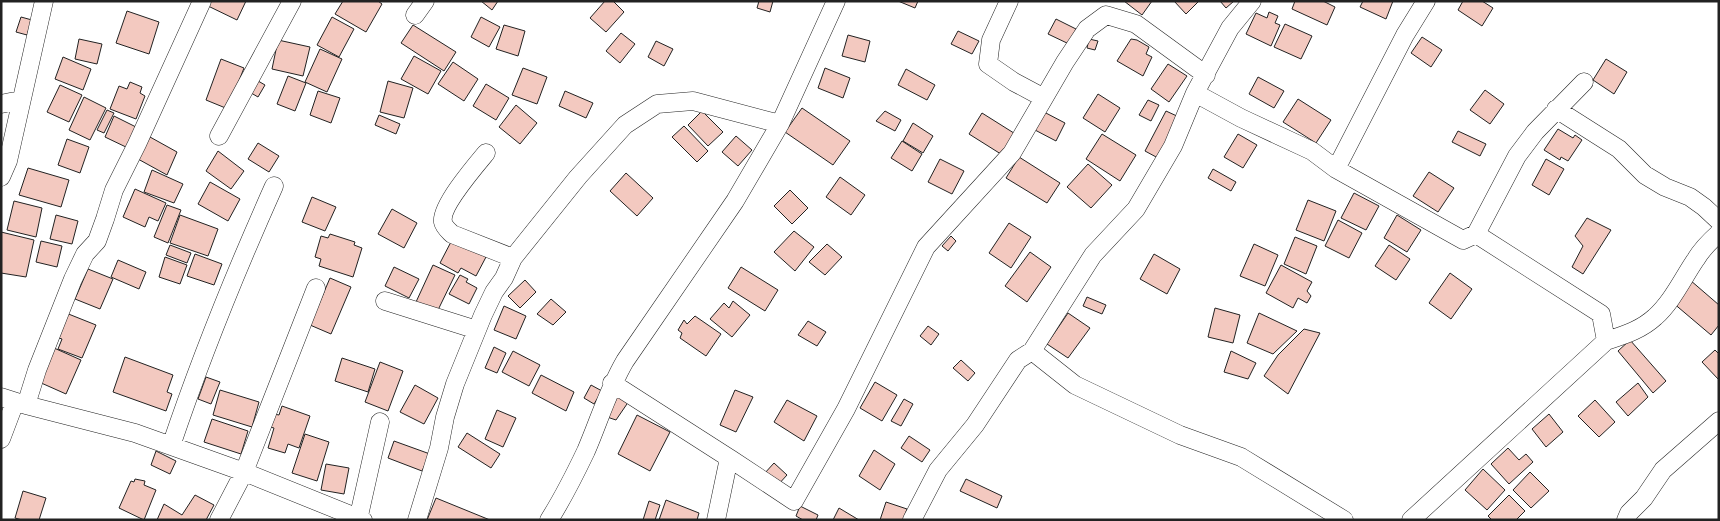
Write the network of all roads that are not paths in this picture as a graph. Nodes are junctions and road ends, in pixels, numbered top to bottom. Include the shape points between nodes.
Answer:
1 (44, 1) edge
2 (202, 1) edge
3 (292, 1) edge
4 (836, 1) edge
5 (1009, 1) edge
6 (1252, 1) edge
7 (1426, 1) edge
8 (1206, 75) junction
9 (1584, 82) dead end
10 (1195, 94) junction
11 (1044, 98) junction
12 (20, 100) junction
13 (1, 104) edge
14 (1556, 108) junction
15 (780, 124) junction
16 (220, 136) dead end
17 (486, 153) dead end
18 (1336, 168) junction
19 (1, 177) edge
20 (274, 186) dead end
21 (1719, 221) edge
22 (1719, 233) edge
23 (1476, 234) junction
24 (513, 258) junction
25 (316, 288) dead end
26 (385, 301) dead end
27 (477, 330) junction
28 (1606, 341) junction
29 (1032, 351) junction
30 (612, 383) junction
31 (14, 401) edge
32 (1719, 421) edge
33 (380, 422) dead end
34 (1, 439) edge
35 (172, 446) junction
36 (729, 458) junction
37 (244, 472) junction
38 (360, 519) edge
39 (219, 520) edge
40 (416, 520) edge
41 (549, 520) edge
42 (716, 520) edge
43 (912, 520) edge
44 (1344, 520) edge
45 (1411, 520) edge
46 (1626, 520) edge

1 - 12 street
2 - 31 street via 114,190 97,241 85,254 72,279 37,370
3 - 16 street
4 - 15 street
5 - 11 street via 991,40 988,64
6 - 8 street via 1230,28
7 - 18 street
8 - 10 street
8 - 11 street via 1136,24 1106,15 1087,28
9 - 14 street
10 - 18 street via 1312,151
10 - 29 street via 1173,146 1136,208 1093,256
11 - 36 street via 1012,153 926,247 846,409 794,501
12 - 13 street
12 - 19 street via 8,161
14 - 21 street via 1619,149 1645,175 1690,197
14 - 23 street via 1517,156
15 - 24 street via 693,101 657,104 625,125
15 - 30 street via 735,201
17 - 24 street via 446,208 442,220 452,234
18 - 23 street via 1463,240
20 - 35 street via 219,312
22 - 28 street via 1696,258 1656,316 1642,327
23 - 28 street via 1601,314
24 - 27 street
25 - 37 street
26 - 27 street
27 - 40 street via 455,384
28 - 45 street
29 - 43 street via 1018,360 975,425 938,470
29 - 44 street via 1075,385 1180,435 1241,457
30 - 36 street
30 - 41 street via 585,451
31 - 34 street
31 - 35 street
32 - 46 street via 1663,470
33 - 38 street
35 - 37 street
36 - 42 street
37 - 38 street
37 - 39 street

